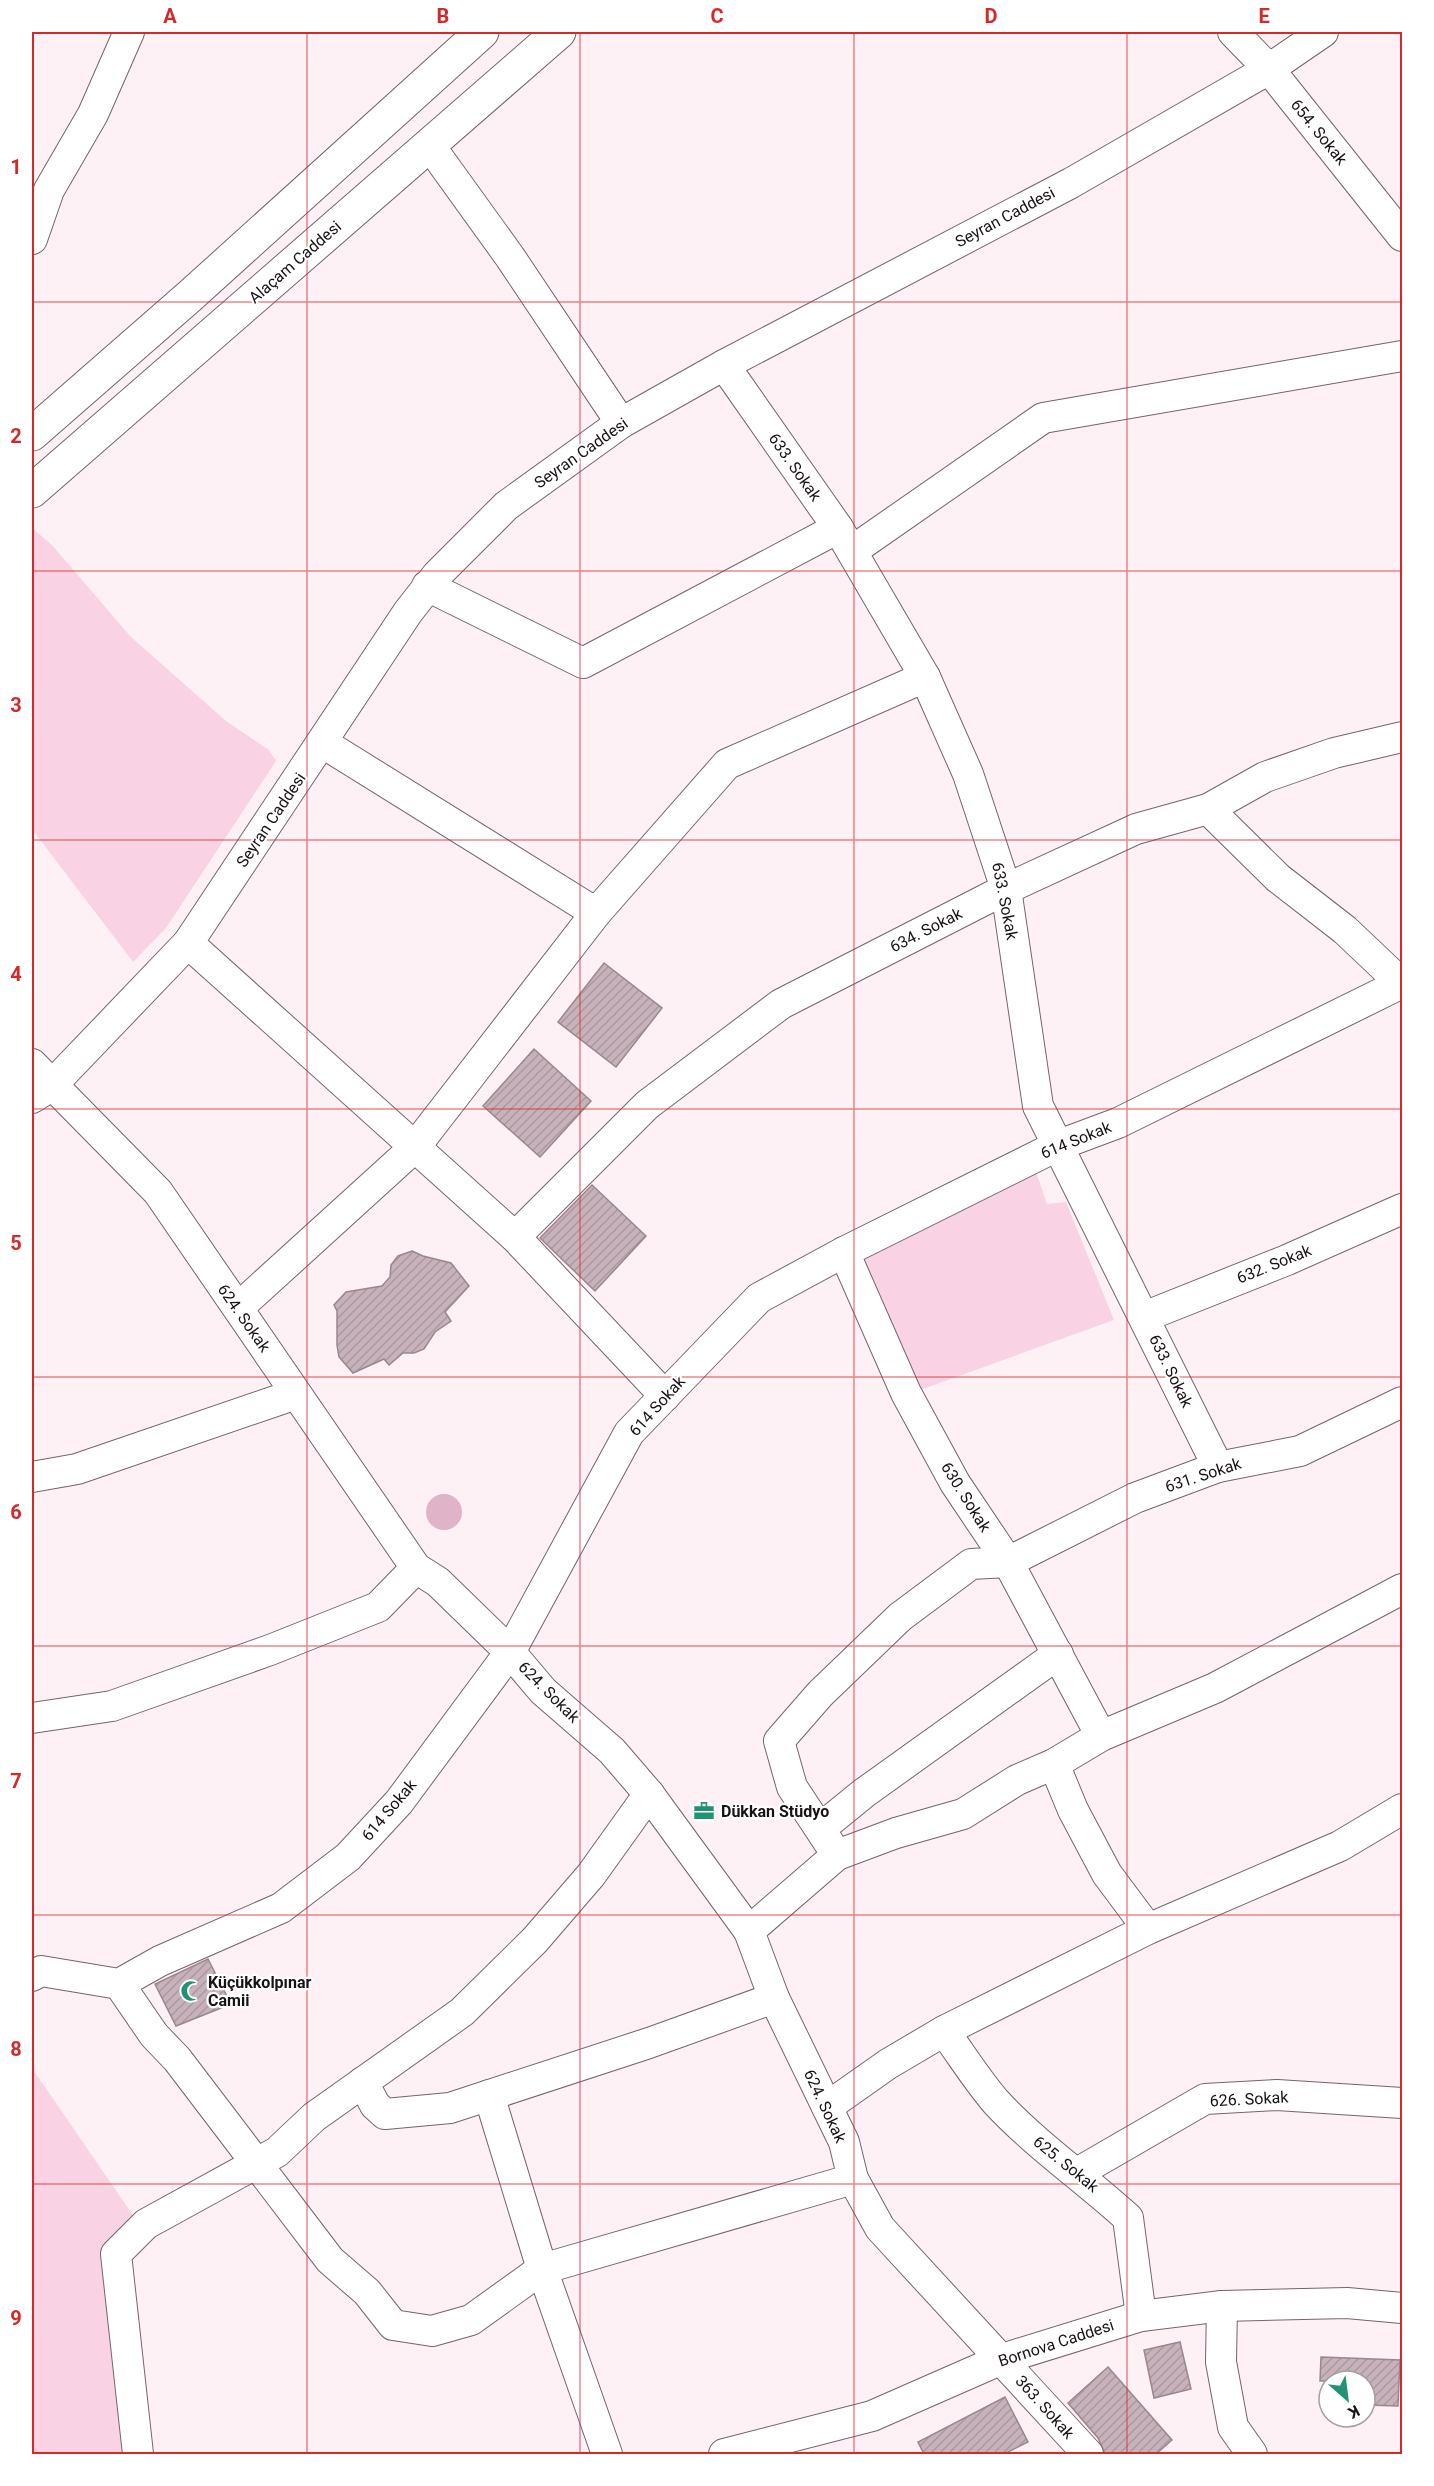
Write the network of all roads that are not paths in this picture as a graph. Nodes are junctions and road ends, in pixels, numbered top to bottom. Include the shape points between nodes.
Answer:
1 (129, 32) edge
2 (482, 32) edge
3 (559, 32) edge
4 (1233, 32) edge
5 (1323, 32) edge
6 (1269, 69) junction
7 (430, 146) junction
8 (1402, 236) edge
9 (32, 239) edge
10 (1402, 356) edge
11 (724, 365) junction
12 (621, 423) junction
13 (32, 434) edge
14 (32, 491) edge
15 (845, 540) junction
16 (427, 586) junction
17 (925, 677) junction
18 (1402, 737) edge
19 (323, 743) junction
20 (1208, 809) junction
21 (1006, 888) junction
22 (596, 913) junction
23 (188, 943) junction
24 (1402, 983) edge
25 (38, 1082) edge
26 (1059, 1145) junction
27 (415, 1147) junction
28 (1402, 1209) edge
29 (515, 1237) junction
30 (844, 1252) junction
31 (238, 1308) junction
32 (1144, 1317) junction
33 (297, 1394) junction
34 (665, 1396) junction
35 (1402, 1402) edge
36 (1218, 1467) junction
37 (32, 1477) edge
38 (1008, 1562) junction
39 (416, 1568) junction
40 (1402, 1589) edge
41 (510, 1652) junction
42 (1058, 1654) junction
43 (32, 1718) edge
44 (1101, 1736) junction
45 (1054, 1764) junction
46 (649, 1794) junction
47 (1402, 1809) edge
48 (821, 1828) junction
49 (837, 1855) junction
50 (1148, 1929) junction
51 (749, 1931) junction
52 (35, 1966) edge
53 (119, 1984) junction
54 (774, 1998) junction
55 (944, 2031) junction
56 (363, 2082) junction
57 (489, 2095) junction
58 (1402, 2103) edge
59 (827, 2107) junction
60 (256, 2164) junction
61 (1077, 2173) junction
62 (853, 2179) junction
63 (542, 2269) junction
64 (1222, 2306) junction
65 (1402, 2308) edge
66 (1140, 2316) junction
67 (1002, 2359) junction
68 (138, 2454) edge
69 (607, 2454) edge
70 (724, 2454) edge
71 (1088, 2454) edge
72 (1252, 2454) edge

1 - 9 street via 93,114 49,190
2 - 13 main road
3 - 7 main road, Alaçam Caddesi
4 - 6 street, 654. Sokak
5 - 6 street, Seyran Caddesi
6 - 8 street, 654. Sokak
6 - 11 street, Seyran Caddesi via 1071,183
7 - 12 street
7 - 14 main road, Alaçam Caddesi
10 - 15 street via 1043,418
11 - 12 street, Seyran Caddesi
11 - 15 street, 633. Sokak
12 - 16 street, Seyran Caddesi via 506,506
15 - 16 street via 583,663
15 - 17 street, 633. Sokak
16 - 19 street, Seyran Caddesi
17 - 21 street, 633. Sokak via 969,774
17 - 22 street via 727,764
18 - 20 street, 634. Sokak via 1334,753 1265,777
19 - 22 street
19 - 23 street, Seyran Caddesi
20 - 21 street, 634. Sokak via 1136,829
20 - 24 street via 1278,878 1345,930
21 - 26 street, 633. Sokak via 1038,1106
21 - 29 street, 634. Sokak via 781,1004 647,1106
22 - 27 street
23 - 25 street, Seyran Caddesi
23 - 27 street
24 - 26 street, 614 Sokak via 1118,1123
25 - 31 street, 624. Sokak via 158,1192
26 - 30 street, 614 Sokak
26 - 32 street, 633. Sokak
27 - 29 street
27 - 31 street
28 - 32 street, 632. Sokak
29 - 34 street
30 - 34 street, 614 Sokak via 759,1298
30 - 38 street, 630. Sokak via 906,1393 955,1483
31 - 33 street, 624. Sokak
32 - 36 street, 633. Sokak
33 - 37 street via 77,1469
33 - 39 street, 624. Sokak
34 - 41 street, 614 Sokak via 629,1433
35 - 36 street, 631. Sokak via 1300,1450
36 - 38 street, 631. Sokak via 1135,1498
38 - 42 street, 630. Sokak
38 - 48 street via 971,1563 900,1617 820,1694 779,1741 792,1787
39 - 41 street, 624. Sokak via 438,1582
39 - 43 street via 378,1607 270,1650 112,1706
40 - 44 street via 1215,1688
41 - 46 street, 624. Sokak via 543,1691 612,1751
41 - 53 street, 614 Sokak via 399,1802 348,1857 282,1908 160,1961
42 - 44 street, 630. Sokak
42 - 48 street
44 - 45 street
45 - 49 street via 1017,1780 963,1814
45 - 50 street via 1107,1874
46 - 51 street, 624. Sokak
46 - 56 street via 591,1875 535,1940 462,2012
47 - 50 street via 1340,1846
48 - 49 street
49 - 51 street
50 - 55 street
51 - 54 street, 624. Sokak
52 - 53 street
53 - 60 street via 154,2035 177,2059
54 - 57 street
54 - 59 street, 624. Sokak
55 - 59 street
55 - 61 street, 625. Sokak via 995,2101 1037,2142
56 - 57 street via 375,2105 385,2114 450,2108
56 - 60 street via 314,2117 277,2152
57 - 63 street
58 - 61 street, 626. Sokak via 1277,2095 1205,2100
59 - 62 street, 624. Sokak via 844,2142
60 - 63 street via 330,2260 367,2292 393,2325 432,2331 471,2320
60 - 68 street via 146,2224 116,2254
61 - 66 street, 625. Sokak via 1128,2218
62 - 63 street
62 - 67 street, 624. Sokak via 880,2228
63 - 69 street
64 - 65 street, Bornova Caddesi via 1347,2303
64 - 66 street, Bornova Caddesi
64 - 72 street via 1221,2362 1233,2427
66 - 67 street, Bornova Caddesi
67 - 70 street, Bornova Caddesi via 872,2416
67 - 71 street, 363. Sokak

